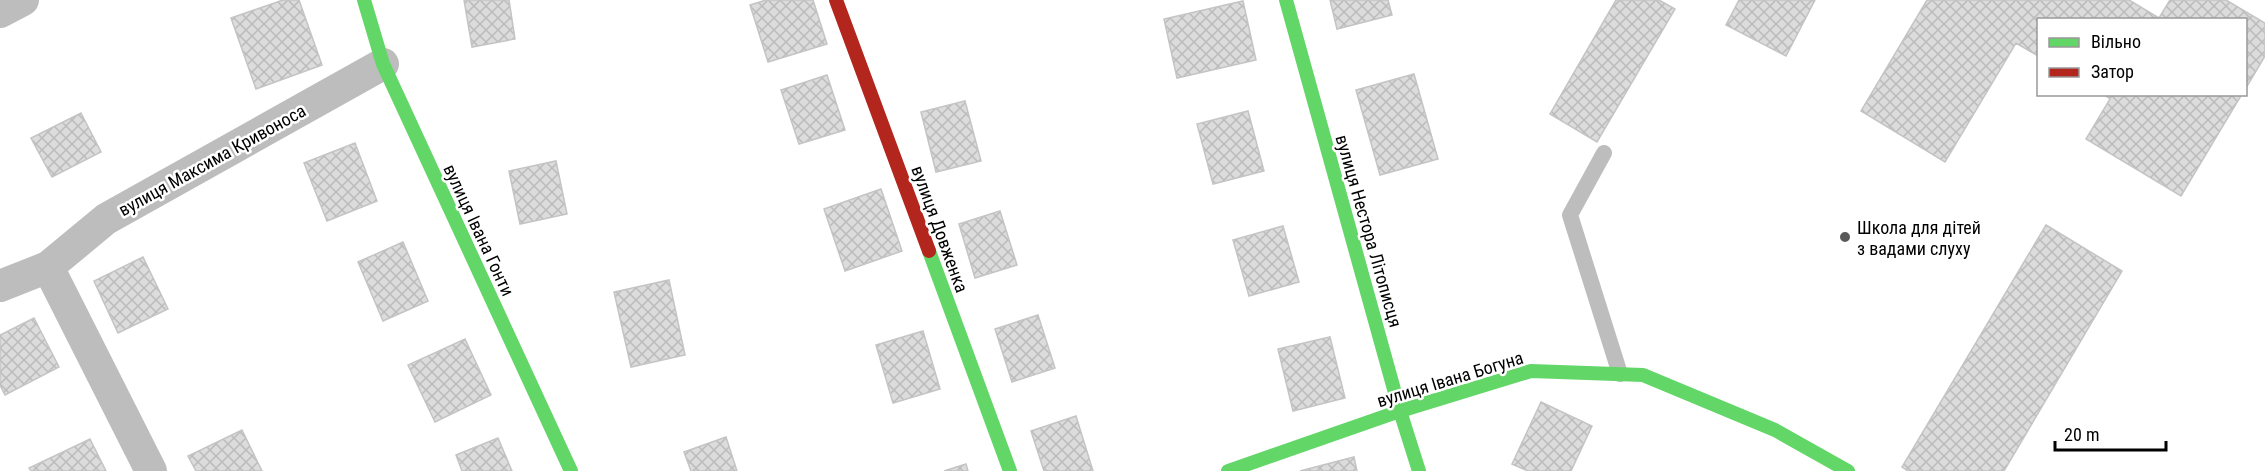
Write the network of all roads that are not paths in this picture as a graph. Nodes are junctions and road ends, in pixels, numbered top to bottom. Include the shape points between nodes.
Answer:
1 (23, 0) edge
2 (364, 0) edge
3 (836, 0) edge
4 (1286, 0) edge
5 (0, 12) edge
6 (383, 64) junction
7 (1604, 153) dead end
8 (48, 267) junction
9 (0, 286) edge
10 (1620, 374) junction
11 (1401, 411) junction
12 (151, 471) edge
13 (571, 471) edge
14 (1010, 471) edge
15 (1228, 471) edge
16 (1419, 471) edge
17 (1848, 471) edge

1 - 5 street
2 - 6 street, вулиця Івана Гонти
3 - 14 street, вулиця Довженка
4 - 11 street, вулиця Нестора Літописця
6 - 8 street, вулиця Максима Кривоноса via 106,219
6 - 13 street, вулиця Івана Гонти
7 - 10 lane via 1570,215
8 - 9 street, вулиця Максима Кривоноса
8 - 12 street
10 - 11 street, вулиця Івана Богуна via 1531,372
10 - 17 street, вулиця Івана Богуна via 1643,375 1775,430
11 - 15 street, вулиця Івана Богуна
11 - 16 street, вулиця Нестора Літописця

